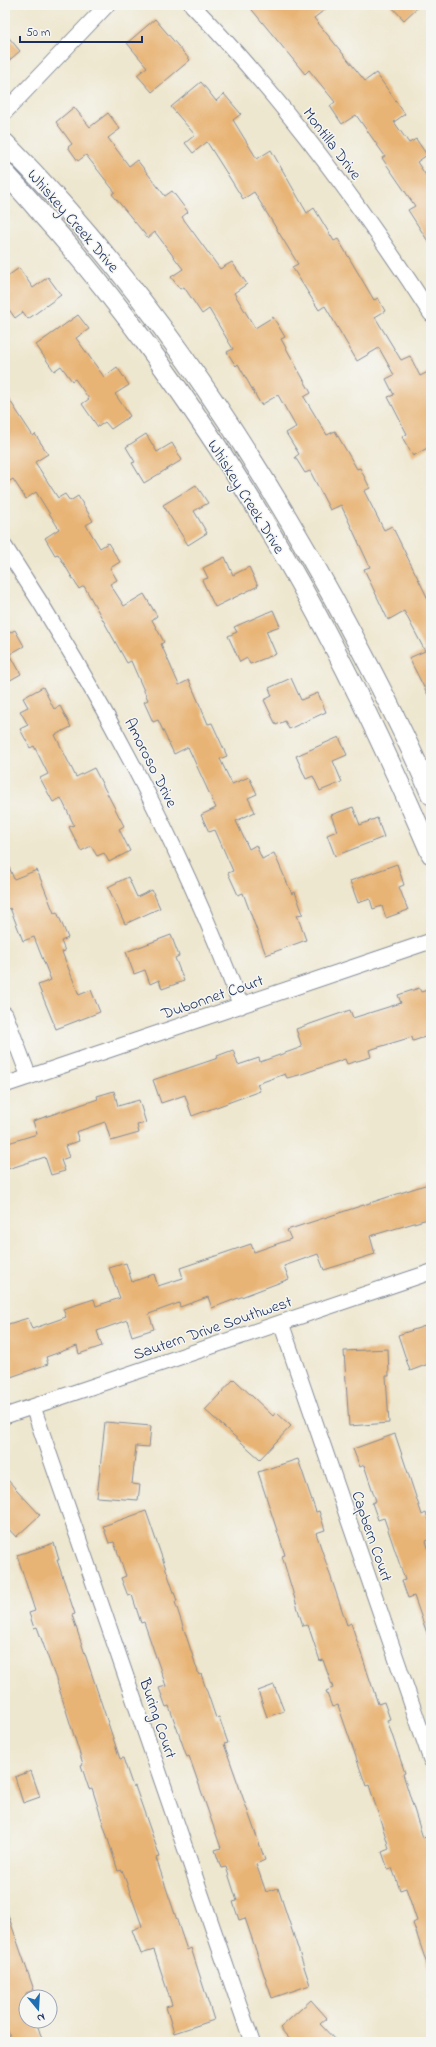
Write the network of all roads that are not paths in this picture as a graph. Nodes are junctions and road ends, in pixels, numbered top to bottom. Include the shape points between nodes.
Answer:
1 (107, 5) edge
2 (192, 5) edge
3 (5, 112) edge
4 (5, 143) edge
5 (5, 173) edge
6 (431, 314) edge
7 (5, 547) edge
8 (431, 795) edge
9 (431, 854) edge
10 (431, 941) edge
11 (240, 1006) junction
12 (5, 1014) edge
13 (29, 1077) junction
14 (5, 1085) edge
15 (431, 1272) edge
16 (281, 1323) junction
17 (33, 1407) junction
18 (5, 1416) edge
19 (431, 1760) edge
20 (252, 2042) edge

1 - 3 street
2 - 6 street, Montilla Drive via 245,61 332,170
4 - 8 street, Whiskey Creek Drive via 48,186 101,248 147,307 227,422 302,542 348,624
5 - 9 street, Whiskey Creek Drive via 116,302 180,390 265,523 317,614 357,692
7 - 11 street, Amoroso Drive via 77,661 134,765 203,910
10 - 11 street, Dubonnet Court
11 - 13 street, Dubonnet Court
12 - 13 street
13 - 14 street, Dubonnet Court
15 - 16 street, Sautern Drive Southwest
16 - 17 street, Sautern Drive Southwest
16 - 19 street, Capbern Court
17 - 18 street, Sautern Drive Southwest
17 - 20 street, Buring Court

